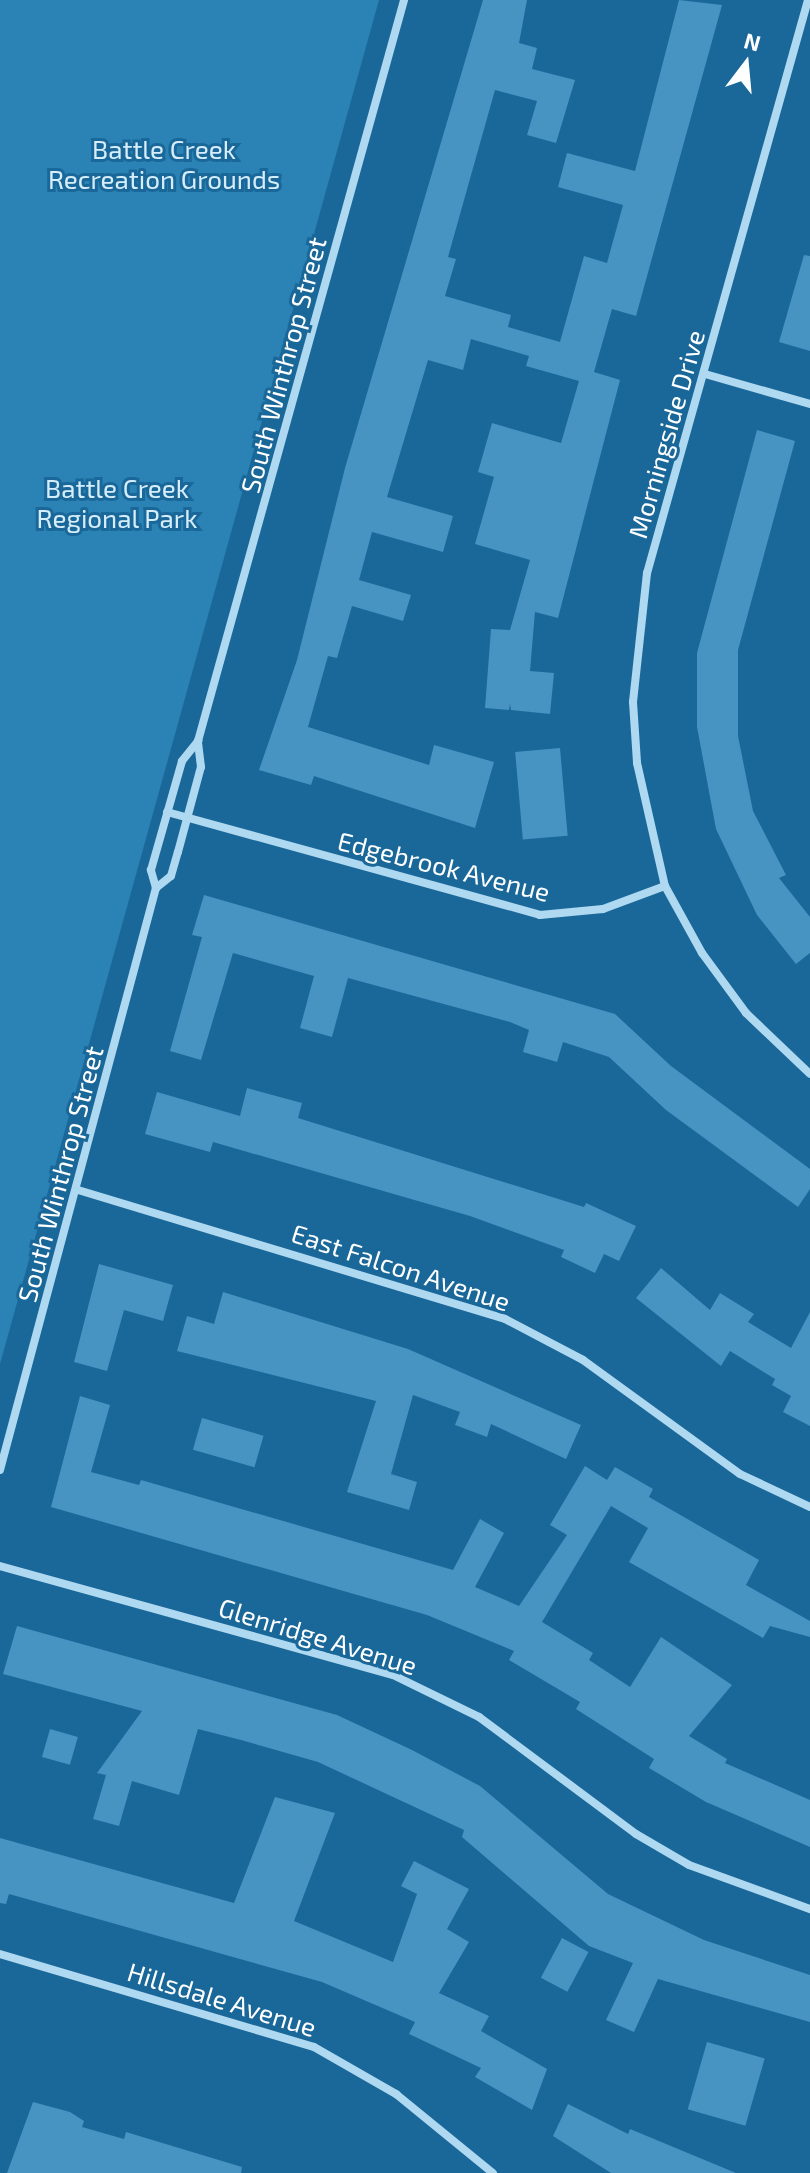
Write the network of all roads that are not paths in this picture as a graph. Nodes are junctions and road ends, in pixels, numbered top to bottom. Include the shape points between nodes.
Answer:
1 (404, 0) edge
2 (808, 0) edge
3 (705, 374) junction
4 (810, 404) edge
5 (198, 741) junction
6 (167, 812) junction
7 (187, 818) junction
8 (665, 886) junction
9 (156, 888) junction
10 (810, 1074) edge
11 (78, 1190) junction
12 (0, 1470) edge
13 (810, 1507) edge
14 (0, 1566) edge
15 (810, 1909) edge
16 (0, 1954) edge
17 (493, 2173) edge

1 - 5 street, South Winthrop Street
2 - 3 street, Morningside Drive
3 - 4 street
3 - 8 street, Morningside Drive via 647,573 636,641 637,763
5 - 6 street, South Winthrop Street via 182,761
5 - 7 street, South Winthrop Street via 201,767
6 - 7 street, Edgebrook Avenue
6 - 9 street, South Winthrop Street via 151,870
7 - 8 street, Edgebrook Avenue via 540,915 603,909
7 - 9 street, South Winthrop Street via 171,876
8 - 10 street via 702,953 746,1013
9 - 11 street, South Winthrop Street
11 - 12 street, South Winthrop Street
11 - 13 street, East Falcon Avenue via 505,1319 583,1360 740,1474
14 - 15 street, Glenridge Avenue via 393,1675 479,1717 636,1834 689,1865
16 - 17 street, Hillsdale Avenue via 314,2047 404,2099

